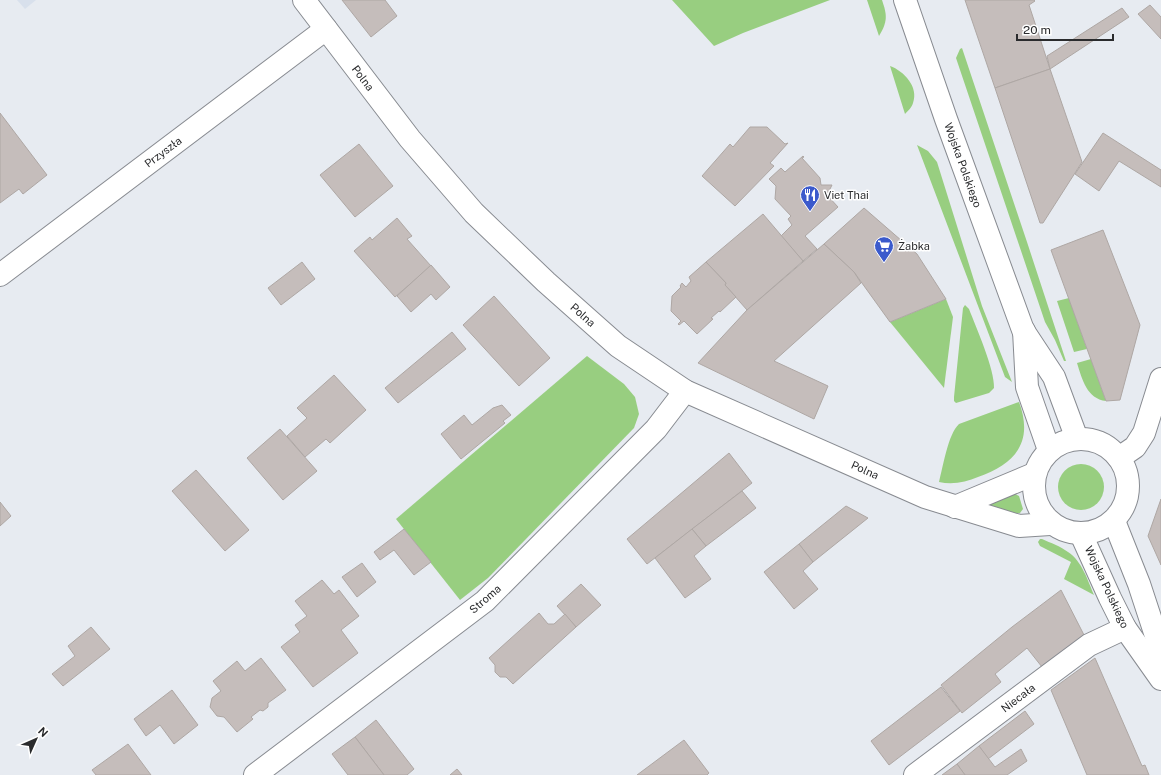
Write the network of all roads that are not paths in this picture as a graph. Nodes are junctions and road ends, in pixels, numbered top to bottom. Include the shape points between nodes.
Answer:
1 (304, 0) edge
2 (905, 0) edge
3 (326, 29) junction
4 (0, 274) edge
5 (1024, 330) junction
6 (1161, 379) edge
7 (685, 391) junction
8 (1077, 439) junction
9 (1049, 450) junction
10 (1119, 458) junction
11 (1034, 474) junction
12 (955, 507) junction
13 (1114, 521) junction
14 (1050, 524) junction
15 (1081, 534) junction
16 (1125, 628) junction
17 (1161, 651) edge
18 (1161, 679) edge
19 (255, 775) edge
20 (915, 775) edge

1 - 3 street, Polna
2 - 5 street, Wojska Polskiego via 946,120
3 - 4 street, Przyszła
3 - 7 street, Polna via 410,139 474,213 618,346
5 - 8 street, Wojska Polskiego via 1054,376
5 - 9 street, Wojska Polskiego via 1026,387
6 - 10 street via 1144,433 1135,447
7 - 12 street, Polna via 925,497
7 - 19 street, Stroma via 656,429 485,601
8 - 9 street via 1062,442
8 - 10 street via 1101,443
9 - 11 street
10 - 13 street via 1126,470 1127,498
11 - 12 street
11 - 14 street via 1035,501 1041,514
12 - 14 street, Polna via 1019,526
13 - 15 street via 1099,530
13 - 17 street via 1139,584
14 - 15 street via 1070,533
15 - 16 street, Wojska Polskiego
16 - 18 street, Wojska Polskiego
16 - 20 street, Niecała via 1089,646

